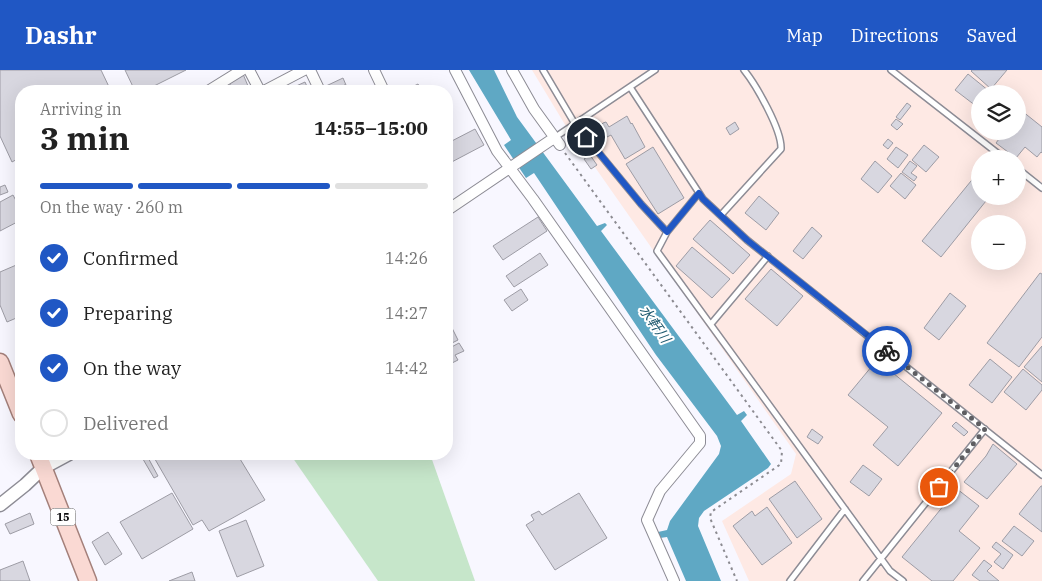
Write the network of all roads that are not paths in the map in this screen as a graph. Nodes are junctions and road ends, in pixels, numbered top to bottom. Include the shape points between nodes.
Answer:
1 (242, 70) edge
2 (249, 70) edge
3 (304, 70) edge
4 (310, 70) edge
5 (374, 70) edge
6 (455, 70) edge
7 (512, 70) edge
8 (543, 70) edge
9 (655, 70) edge
10 (744, 70) edge
11 (892, 70) edge
12 (218, 85) edge
13 (257, 85) edge
14 (275, 85) edge
15 (317, 85) edge
16 (381, 85) edge
17 (630, 87) junction
18 (575, 124) junction
19 (557, 141) junction
20 (994, 150) edge
21 (513, 166) junction
22 (1026, 175) edge
23 (1042, 188) edge
24 (699, 193) junction
25 (453, 206) edge
26 (721, 215) junction
27 (667, 232) junction
28 (768, 256) junction
29 (711, 324) junction
30 (0, 362) edge
31 (15, 385) edge
32 (985, 429) junction
33 (40, 461) edge
34 (1042, 475) edge
35 (0, 505) edge
36 (845, 509) junction
37 (881, 559) junction
38 (88, 581) edge
39 (674, 581) edge
40 (790, 581) edge
41 (863, 581) edge
42 (902, 581) edge

1 - 12 street
2 - 13 street
3 - 14 street
4 - 15 street
5 - 16 street
6 - 21 street via 497,151
7 - 19 street
8 - 18 lane
9 - 17 lane
10 - 26 lane via 777,129 781,149
11 - 20 lane
17 - 18 lane
17 - 24 lane
18 - 19 lane
18 - 27 lane
19 - 21 street
21 - 25 street
21 - 39 street via 700,436 700,443 660,491 647,520
22 - 23 lane
24 - 26 lane
24 - 27 lane
26 - 28 lane
27 - 29 lane via 657,250
28 - 29 lane
28 - 32 lane
29 - 36 lane
30 - 31 main road
32 - 34 lane
32 - 37 lane
33 - 35 street via 25,485
33 - 38 main road, 15
36 - 37 lane
36 - 40 lane
37 - 41 lane
37 - 42 lane

